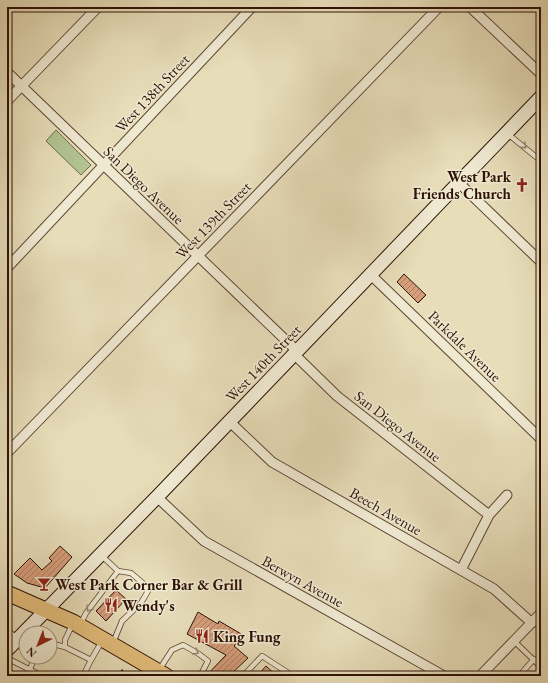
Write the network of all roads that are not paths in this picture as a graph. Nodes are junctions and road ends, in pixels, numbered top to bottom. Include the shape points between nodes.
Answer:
1 (98, 7) edge
2 (252, 7) edge
3 (439, 7) edge
4 (470, 7) edge
5 (7, 72) edge
6 (541, 74) edge
7 (21, 86) junction
8 (541, 97) edge
9 (7, 101) edge
10 (507, 133) junction
11 (541, 161) edge
12 (103, 166) junction
13 (459, 183) junction
14 (197, 256) junction
15 (541, 262) edge
16 (7, 268) edge
17 (370, 274) junction
18 (295, 352) junction
19 (229, 421) junction
20 (541, 439) edge
21 (7, 453) edge
22 (507, 495) dead end
23 (157, 497) junction
24 (489, 515) junction
25 (101, 556) junction
26 (461, 570) junction
27 (118, 571) junction
28 (7, 593) edge
29 (47, 609) junction
30 (541, 613) edge
31 (532, 623) junction
32 (76, 624) junction
33 (33, 625) edge
34 (7, 629) edge
35 (18, 633) edge
36 (18, 640) edge
37 (514, 641) junction
38 (107, 642) junction
39 (58, 645) edge
40 (65, 647) junction
41 (7, 650) edge
42 (7, 658) edge
43 (534, 659) junction
44 (91, 660) junction
45 (32, 665) edge
46 (541, 667) edge
47 (30, 669) junction
48 (162, 674) edge
49 (42, 676) edge
50 (83, 676) edge
51 (200, 676) edge
52 (244, 676) edge
53 (293, 676) edge
54 (444, 676) edge
55 (480, 676) edge
56 (519, 676) edge

1 - 7 street
2 - 12 street, West 138th Street
3 - 14 street, West 139th Street
4 - 6 street
5 - 7 street, San Diego Avenue
7 - 9 street
7 - 12 street, San Diego Avenue
8 - 10 street, West 140th Street
10 -> 11 lane
10 - 13 street, West 140th Street
12 - 14 street, San Diego Avenue
12 - 16 street, West 138th Street
13 - 15 street
13 - 17 street, West 140th Street
14 - 18 street, San Diego Avenue
14 - 21 street, West 139th Street
17 - 18 street, West 140th Street
17 - 20 street, Parkdale Avenue
18 - 19 street, West 140th Street
18 - 24 street, San Diego Avenue via 337,396
19 - 23 street, West 140th Street
19 - 26 street, Beech Avenue via 272,462
22 - 24 street
23 - 25 street, West 140th Street
23 - 54 street, Berwyn Avenue via 204,541
24 - 26 street
25 - 27 lane
25 - 29 street, West 140th Street
26 - 31 street, Beech Avenue via 494,589
27 -> 32 lane
27 - 38 lane via 131,573 148,591 141,603 122,621
28 - 29 main road
29 - 32 main road
29 - 33 street, West 140th Street
30 - 31 street
31 - 37 street
32 - 38 main road
32 - 40 lane via 65,640
34 - 35 lane
36 - 41 street, West 140th Street
37 - 43 lane
37 - 55 street
38 - 44 lane
38 - 48 main road
39 - 40 lane
40 - 44 lane
42 - 47 lane
43 - 46 lane
43 - 56 lane
44 - 50 lane
45 - 47 lane
47 - 49 lane
48 -> 51 lane via 172,650 183,645 208,661
52 - 53 lane via 262,656

